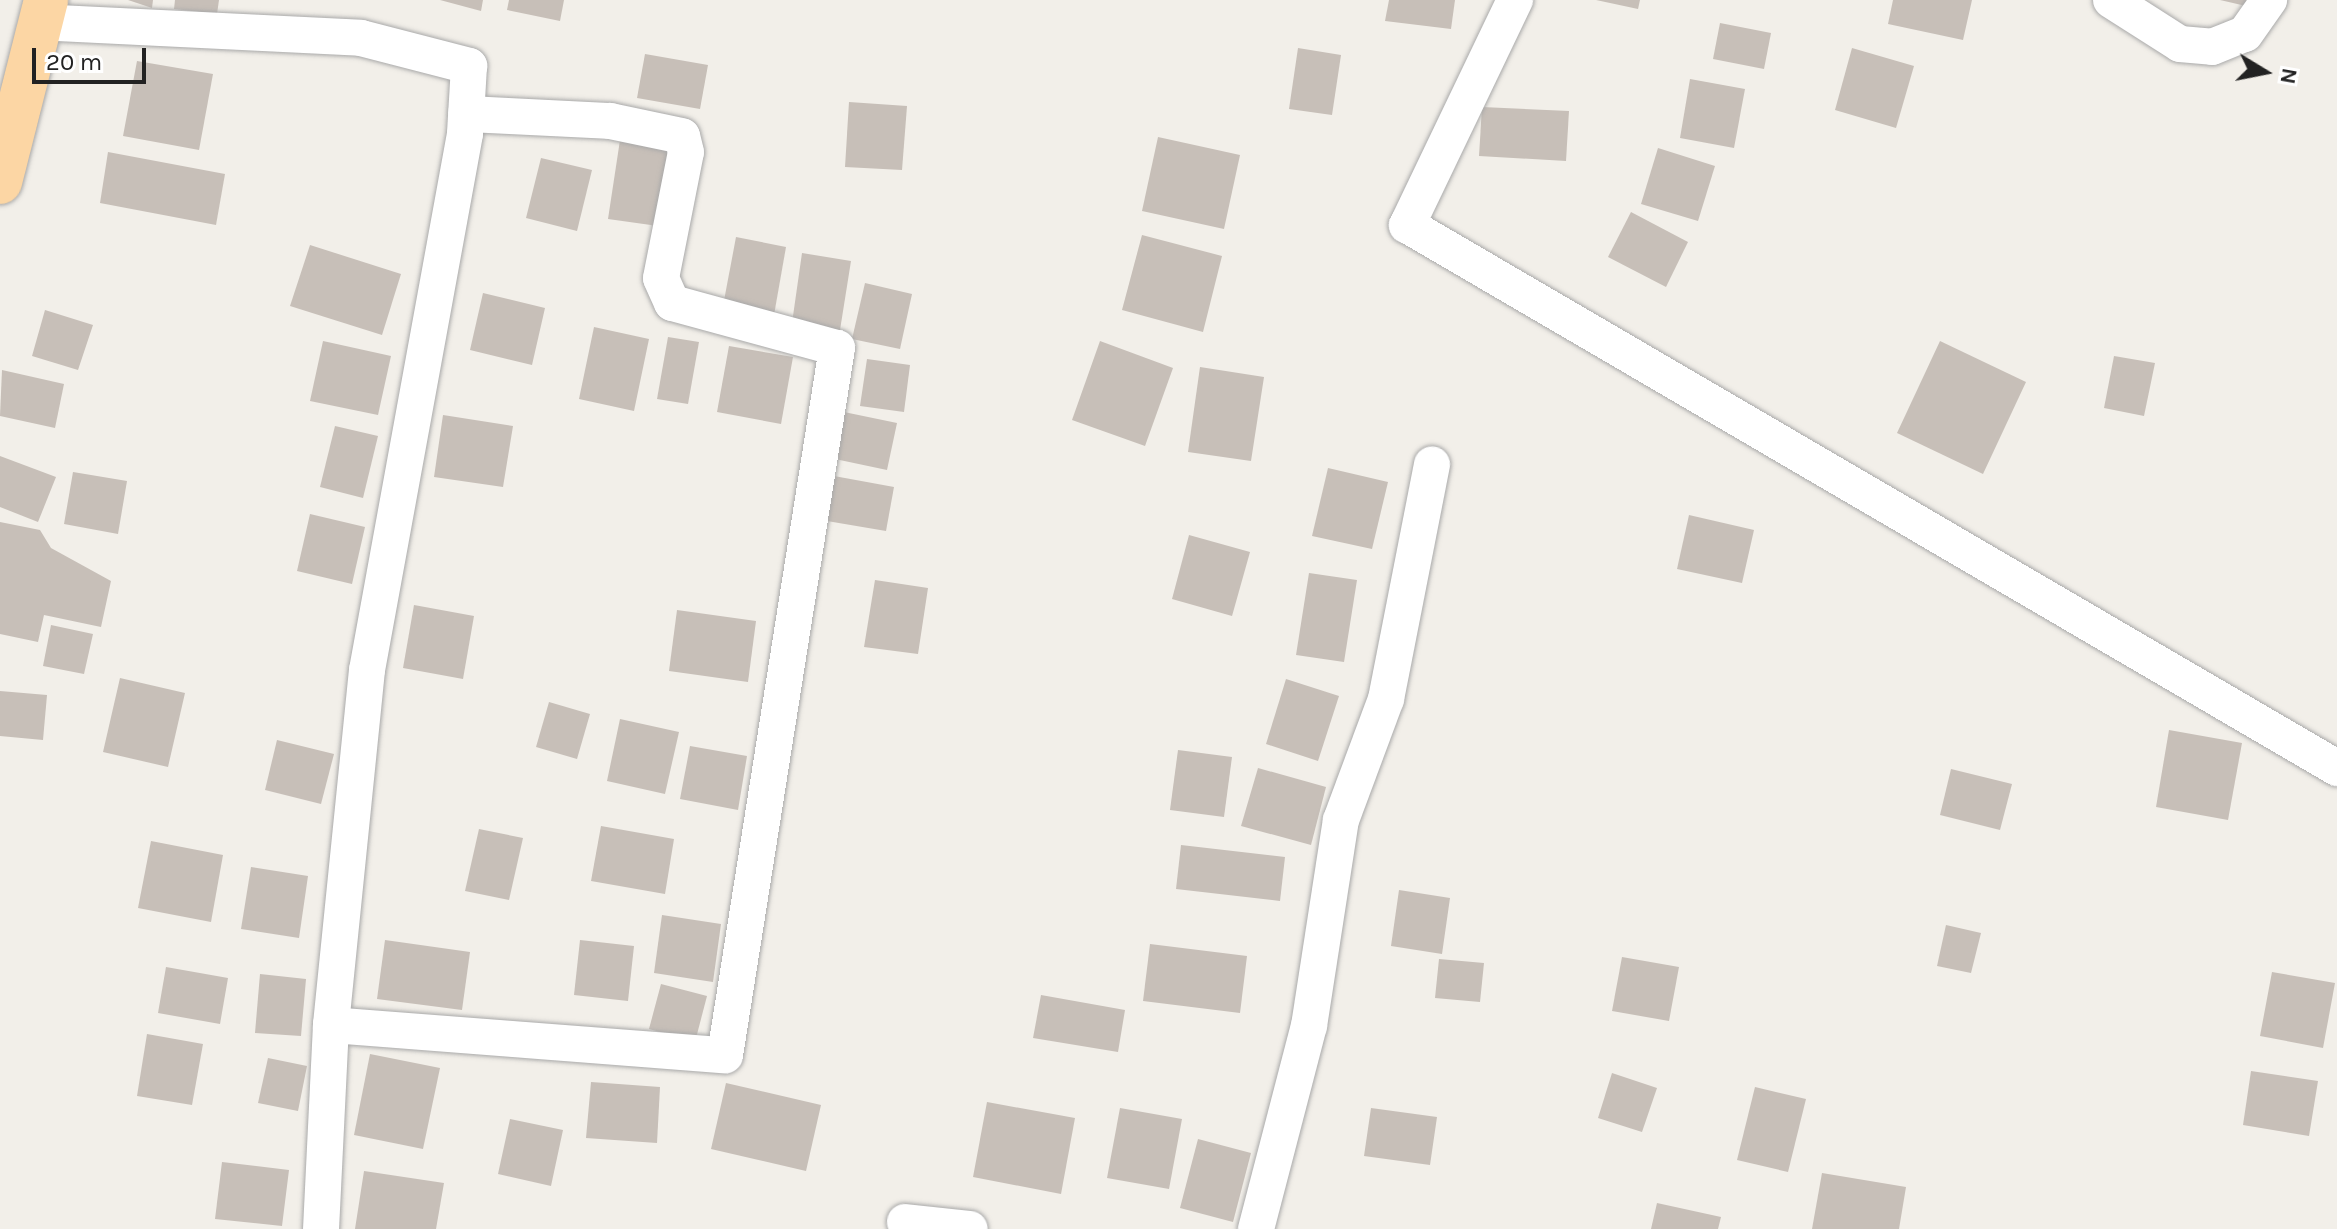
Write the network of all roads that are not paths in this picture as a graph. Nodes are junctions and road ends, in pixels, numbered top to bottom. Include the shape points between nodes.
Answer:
1 (1515, 0) edge
2 (2111, 0) edge
3 (2269, 0) edge
4 (42, 11) edge
5 (466, 114) junction
6 (0, 182) edge
7 (1432, 464) dead end
8 (2337, 768) edge
9 (331, 1025) junction
10 (905, 1222) dead end
11 (321, 1229) edge
12 (970, 1229) edge
13 (1256, 1229) edge

1 - 8 street via 1407,225
2 - 3 street via 2180,44 2212,47 2245,34
4 - 5 street via 361,38 469,66
4 - 6 main road
5 - 9 street via 367,670
5 - 9 street via 610,121 682,136 686,152 661,278 672,303 837,348 725,1055
7 - 13 street via 1386,699 1341,820 1309,1026
9 - 11 street
10 - 12 street

